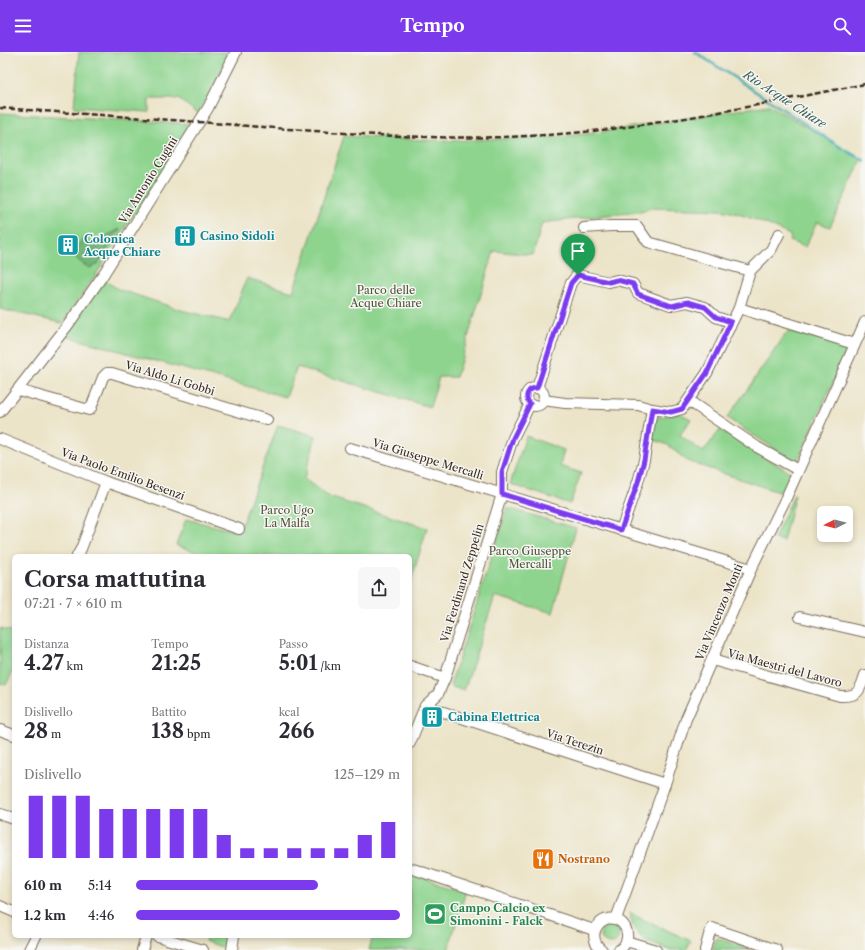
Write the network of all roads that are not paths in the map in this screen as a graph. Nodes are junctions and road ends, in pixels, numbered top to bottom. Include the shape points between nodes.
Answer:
1 (236, 52) edge
2 (584, 228) dead end
3 (779, 234) dead end
4 (750, 271) junction
5 (739, 308) junction
6 (731, 322) junction
7 (865, 322) edge
8 (854, 344) junction
9 (537, 388) junction
10 (18, 390) junction
11 (543, 400) junction
12 (689, 401) junction
13 (530, 404) junction
14 (652, 409) junction
15 (0, 412) edge
16 (267, 420) dead end
17 (0, 439) edge
18 (350, 448) dead end
19 (798, 470) junction
20 (106, 482) junction
21 (502, 494) junction
22 (239, 529) dead end
23 (621, 530) junction
24 (78, 554) edge
25 (751, 569) junction
26 (800, 617) dead end
27 (865, 632) edge
28 (712, 660) junction
29 (412, 667) edge
30 (865, 675) edge
31 (445, 678) junction
32 (425, 706) junction
33 (0, 730) edge
34 (12, 734) edge
35 (412, 738) edge
36 (665, 784) junction
37 (0, 814) edge
38 (12, 819) edge
39 (412, 869) edge
40 (0, 906) edge
41 (12, 911) edge
42 (616, 919) junction
43 (594, 930) junction
44 (35, 938) edge
45 (145, 938) edge
46 (165, 938) edge
47 (234, 938) edge
48 (626, 941) junction
49 (29, 950) edge
50 (142, 950) edge
51 (203, 950) edge
52 (232, 950) edge
53 (602, 950) edge
54 (619, 950) edge
55 (656, 950) edge
56 (705, 950) edge
57 (777, 950) edge

1 - 10 street, Via Antonio Cugini via 208,108 101,278
2 - 4 street via 637,226 648,242
3 - 4 street via 771,250
4 - 5 street
5 - 6 street
5 - 8 street
6 - 9 street via 716,317 705,307 688,302 672,306 638,294 633,284 578,275 571,283
6 - 12 street via 707,373
7 - 8 street, Via Vincenzo Monti
8 - 19 street, Via Vincenzo Monti
9 - 11 street via 542,391
9 - 13 street via 533,388 526,396
10 - 15 street, Via Antonio Cugini
10 - 16 street, Via Aldo Li Gobbi via 89,410 103,377 112,373
11 - 13 street via 536,406
11 - 14 street via 638,405
12 - 14 street via 682,409 671,412
12 - 19 street
13 - 21 street, Via Ferdinand Zeppelin via 513,438 502,472
14 - 23 street via 644,460
17 - 20 street, Via Paolo Emilio Besenzi
18 - 21 street, Via Giuseppe Mercalli
19 - 25 street, Via Vincenzo Monti
20 - 22 street, Via Paolo Emilio Besenzi
20 - 24 street
21 - 23 street, Via Giuseppe Mercalli
21 - 31 street, Via Ferdinand Zeppelin
23 - 25 street, Via Giuseppe Mercalli
25 - 28 street, Via Vincenzo Monti
26 - 27 street
28 - 30 street, Via Maestri del Lavoro via 840,696 857,694
28 - 36 street, Via Vincenzo Monti via 686,720
29 - 31 street
31 - 32 street, Via Ferdinand Zeppelin via 438,694
32 - 35 street
32 - 36 street, Via Terezin
33 - 34 street
36 - 42 street, Via Vincenzo Monti
37 - 38 street
39 - 43 street
40 - 41 street
42 - 43 street via 605,919
42 - 48 street via 627,930
43 - 53 street via 594,941
44 - 49 street
45 - 50 street
46 - 51 street
47 - 52 street
48 - 54 street
48 - 55 street
56 - 57 street via 712,928

